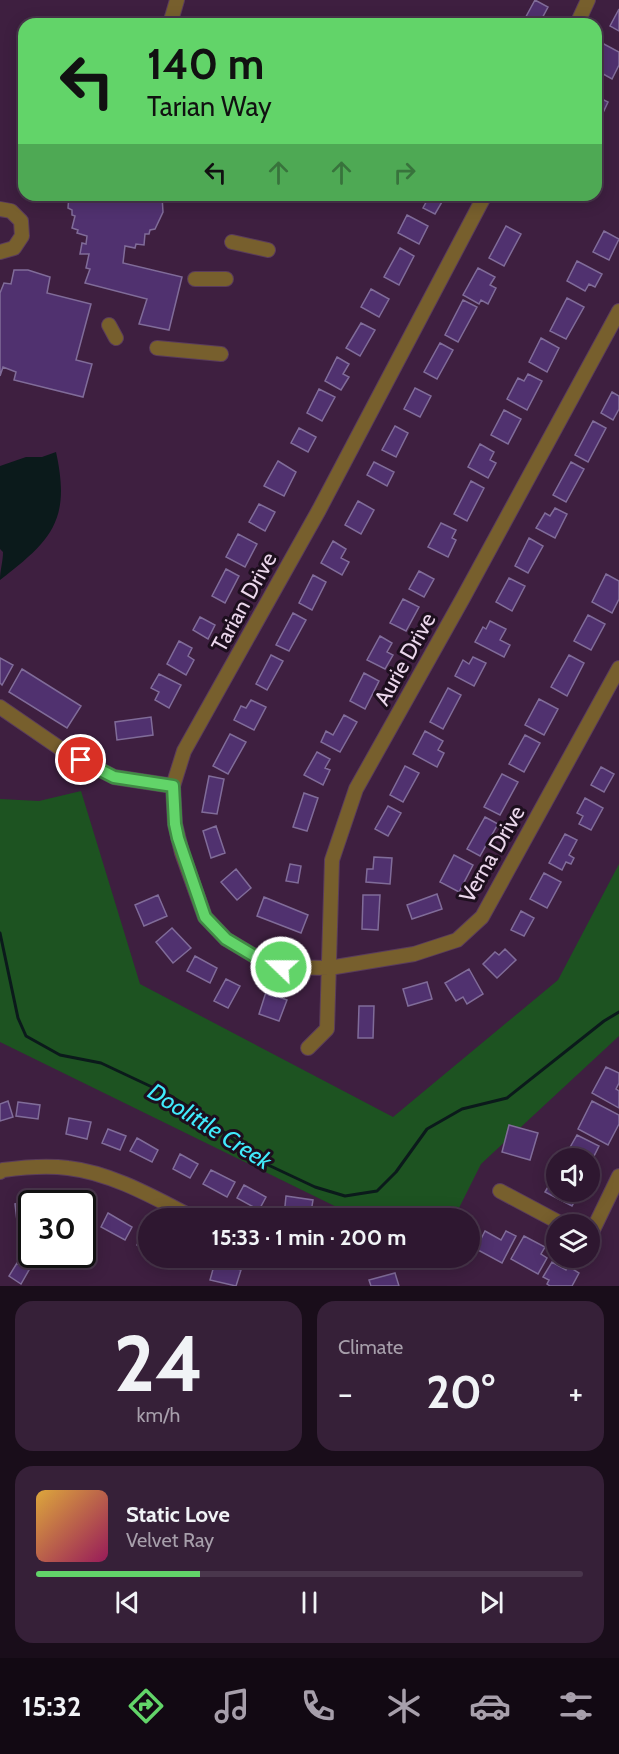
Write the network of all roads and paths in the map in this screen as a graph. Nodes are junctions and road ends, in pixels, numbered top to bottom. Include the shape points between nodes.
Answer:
1 (177, 0) edge
2 (588, 0) edge
3 (172, 18) edge
4 (580, 18) edge
5 (481, 201) edge
6 (0, 209) edge
7 (232, 242) dead end
8 (268, 250) dead end
9 (0, 252) edge
10 (195, 279) dead end
11 (226, 279) dead end
12 (619, 311) edge
13 (157, 348) dead end
14 (221, 354) dead end
15 (619, 668) edge
16 (0, 706) edge
17 (173, 786) junction
18 (329, 968) junction
19 (308, 1048) dead end
20 (0, 1172) edge
21 (619, 1176) edge
22 (500, 1191) dead end
23 (174, 1208) edge
24 (546, 1215) edge
25 (600, 1215) edge

1 - 3 street
2 - 4 street
5 - 17 street, Tarian Drive via 319,510 184,751
6 - 9 street via 11,211 21,221 22,236 14,248
7 - 8 street
10 - 11 street
12 - 18 street, Aurie Drive via 356,789 332,860
13 - 14 street
15 - 18 street, Verna Drive via 482,917 457,940 414,954
16 - 17 street via 64,752 114,777
17 - 18 street, Tarian Drive via 175,824 205,917 226,939 266,963
18 - 19 street, Aurie Drive via 327,1029
20 - 23 street via 33,1166 70,1168 105,1177
21 - 25 street
22 - 24 street

